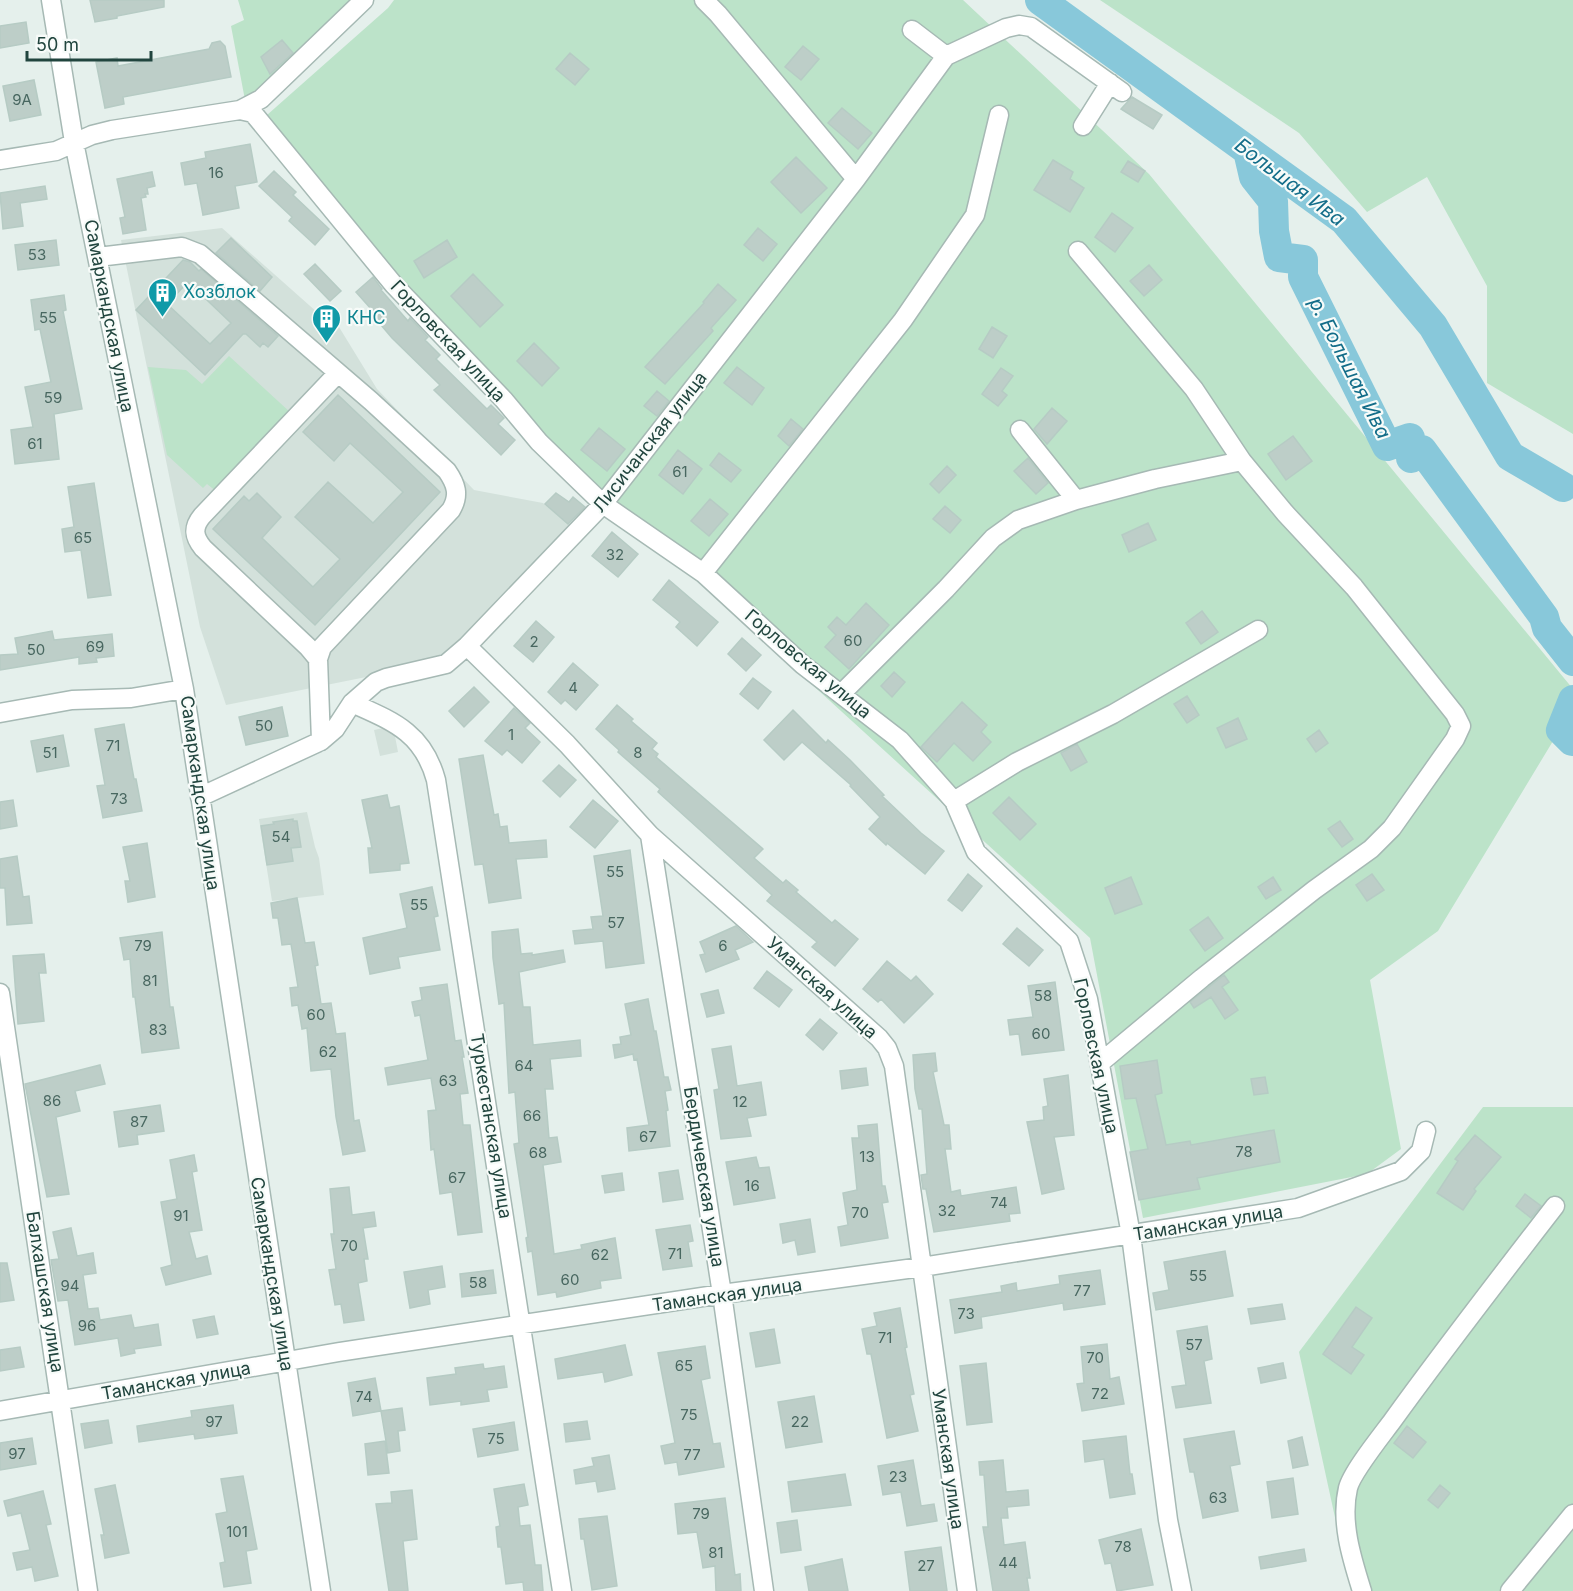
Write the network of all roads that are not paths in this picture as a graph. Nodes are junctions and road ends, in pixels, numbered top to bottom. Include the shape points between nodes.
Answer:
1 (51, 0) edge
2 (364, 0) edge
3 (704, 0) edge
4 (912, 30) dead end
5 (945, 56) junction
6 (240, 110) junction
7 (999, 115) dead end
8 (1083, 126) dead end
9 (74, 142) junction
10 (0, 160) edge
11 (856, 179) junction
12 (1078, 251) dead end
13 (98, 257) junction
14 (338, 373) junction
15 (1020, 430) dead end
16 (1242, 461) junction
17 (1076, 500) junction
18 (603, 504) junction
19 (704, 573) junction
20 (1258, 630) dead end
21 (467, 646) junction
22 (318, 659) junction
23 (184, 689) junction
24 (841, 694) junction
25 (352, 703) junction
26 (0, 713) edge
27 (321, 741) junction
28 (200, 797) junction
29 (954, 801) junction
30 (650, 835) junction
31 (0, 993) edge
32 (1100, 1063) junction
33 (1426, 1131) dead end
34 (1555, 1206) dead end
35 (1131, 1235) junction
36 (922, 1267) junction
37 (722, 1294) junction
38 (522, 1325) junction
39 (286, 1361) junction
40 (61, 1402) junction
41 (0, 1411) edge
42 (1573, 1514) edge
43 (88, 1591) edge
44 (321, 1591) edge
45 (562, 1591) edge
46 (764, 1591) edge
47 (967, 1591) edge
48 (1182, 1591) edge
49 (1362, 1591) edge
50 (1510, 1591) edge

1 - 9 street, Самаркандская улица
2 - 6 street via 261,99
3 - 11 street
4 - 5 street
5 - 8 street, Лисичанская улица via 1006,28 1031,27 1116,88
5 - 11 street, Лисичанская улица
6 - 9 street via 111,130
6 - 18 street, Горловская улица via 257,116 394,285 539,442
7 - 19 street via 975,215 903,320
9 - 10 street via 56,151
9 - 13 street, Самаркандская улица
11 - 18 street, Лисичанская улица
12 - 16 street via 1194,389
13 - 14 street via 176,248 195,251
13 - 23 street, Самаркандская улица
14 - 22 street via 447,471 457,494 452,510 326,641
14 - 22 street via 196,522 194,531 203,549
15 - 17 street
16 - 17 street
16 - 32 street via 1354,587 1461,726 1392,828 1371,849 1295,904
17 - 24 street via 1018,520 993,538
18 - 19 street, Горловская улица
18 - 21 street, Лисичанская улица
19 - 24 street, Горловская улица
20 - 29 street via 1113,714 1017,762
21 - 25 street, Лисичанская улица via 446,664 376,682
21 - 30 street, Уманская улица via 567,744
22 - 27 street
23 - 26 street via 130,698 72,700
23 - 28 street, Самаркандская улица
24 - 29 street, Горловская улица via 900,740
25 - 27 street, Лисичанская улица via 335,729
25 - 38 street, Туркестанская улица via 405,730 421,746 432,767
27 - 28 street, Лисичанская улица
28 - 39 street, Самаркандская улица
29 - 32 street, Горловская улица via 976,852 1069,941 1088,999
30 - 36 street, Уманская улица via 887,1048 894,1066
30 - 37 street, Бердичевская улица
31 - 40 street, Балхашская улица
32 - 35 street, Горловская улица
33 - 35 street, Таманская улица via 1421,1151 1401,1171 1298,1208
34 - 49 street via 1451,1340 1348,1486 1345,1509 1350,1552
35 - 36 street, Таманская улица
35 - 48 street, Горловская улица via 1168,1520
36 - 37 street, Таманская улица
36 - 47 street, Уманская улица
37 - 38 street, Таманская улица
37 - 46 street, Бердичевская улица
38 - 39 street, Таманская улица
38 - 45 street, Туркестанская улица
39 - 40 street, Таманская улица
39 - 44 street, Самаркандская улица
40 - 41 street, Таманская улица
40 - 43 street, Балхашская улица
42 - 50 street

